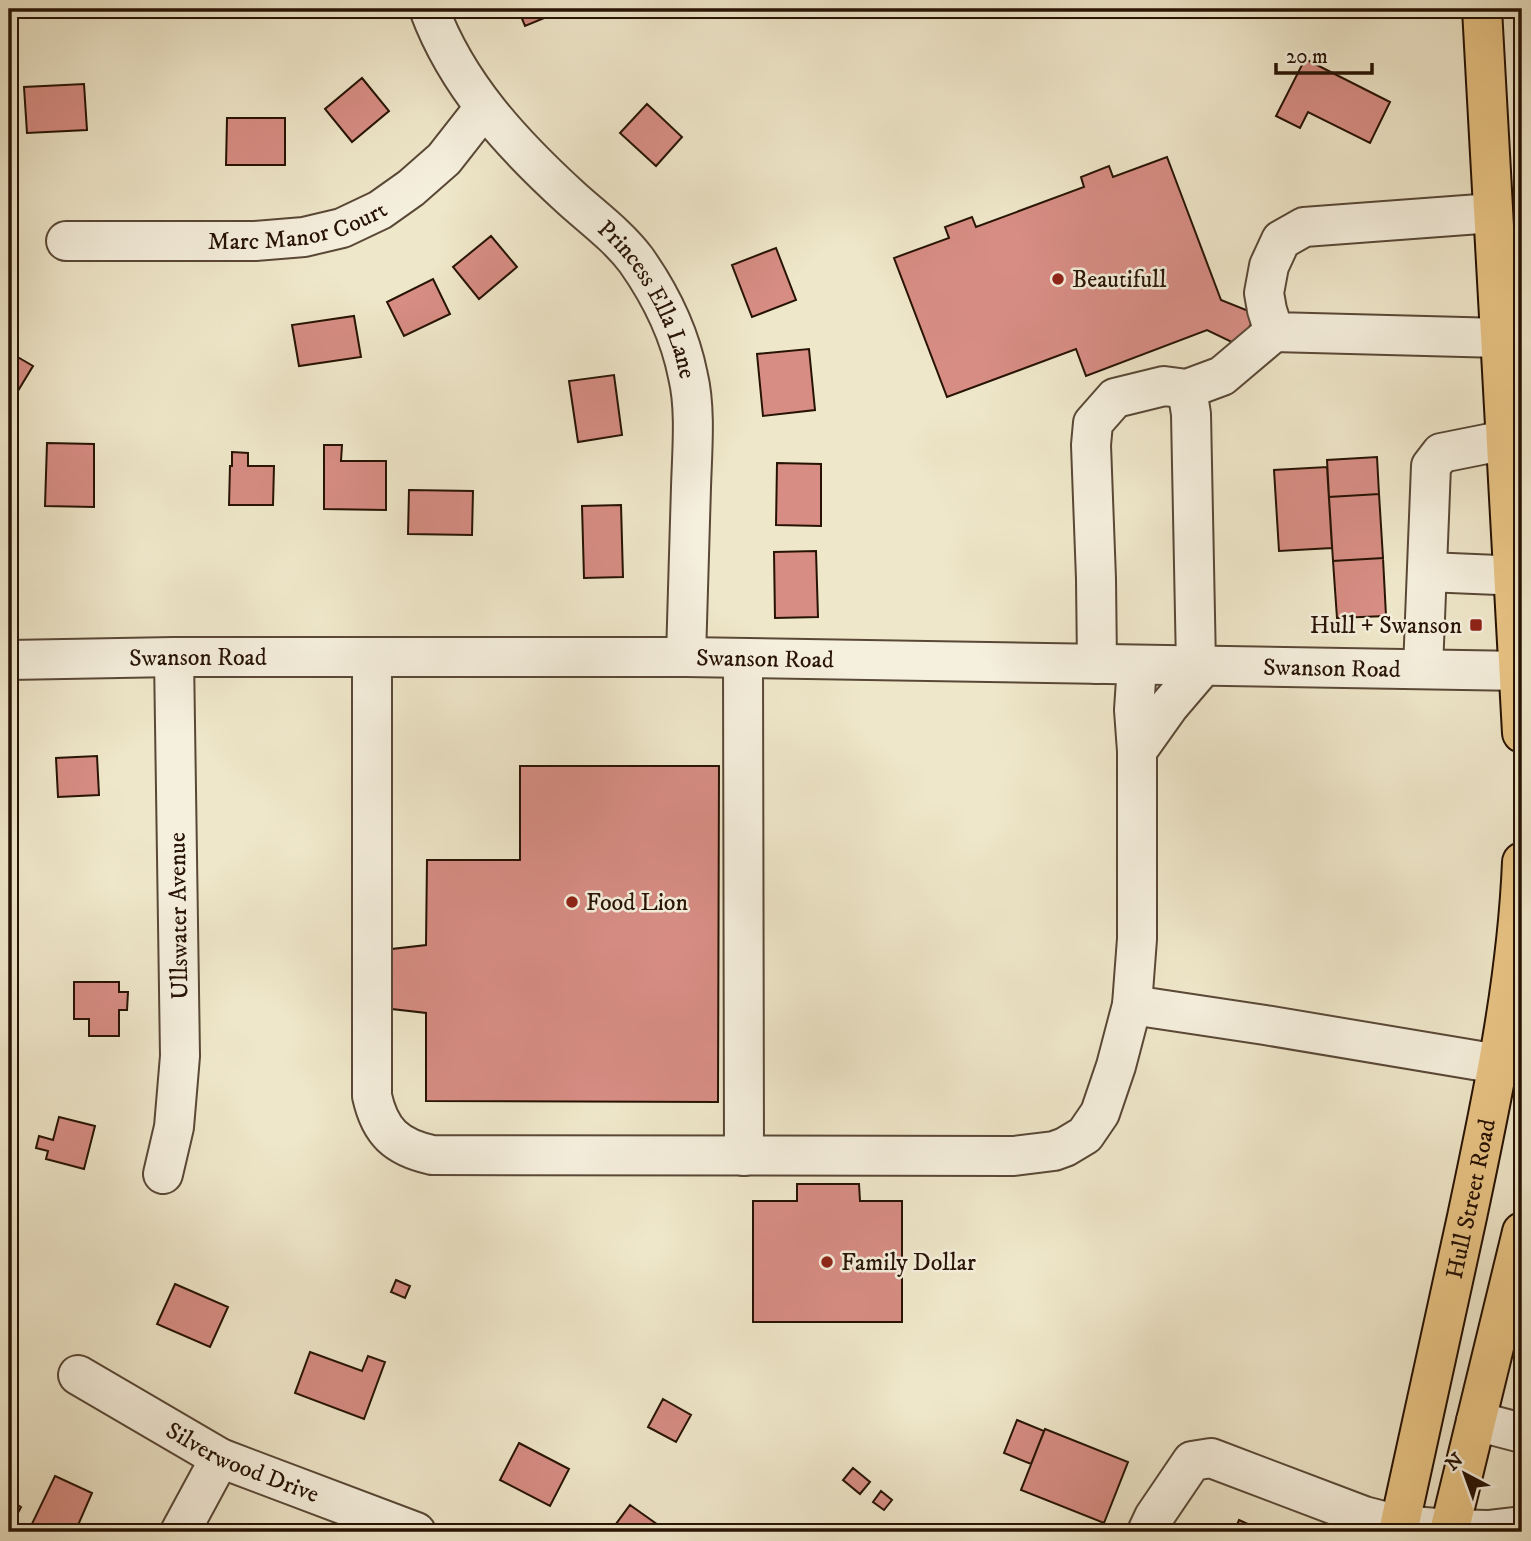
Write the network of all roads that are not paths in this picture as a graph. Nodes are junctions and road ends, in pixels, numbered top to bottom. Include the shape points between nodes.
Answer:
1 (429, 9) edge
2 (1482, 9) edge
3 (484, 108) junction
4 (1493, 213) junction
5 (66, 241) dead end
6 (1273, 332) junction
7 (1501, 338) junction
8 (1187, 389) junction
9 (1506, 440) junction
10 (1427, 572) junction
11 (1518, 576) edge
12 (1520, 630) edge
13 (174, 657) junction
14 (372, 657) junction
15 (686, 657) junction
16 (743, 658) junction
17 (9, 660) edge
18 (1097, 664) junction
19 (1137, 664) junction
20 (1200, 665) junction
21 (1423, 669) junction
22 (1521, 671) edge
23 (1522, 733) edge
24 (1136, 751) junction
25 (1522, 862) edge
26 (1132, 1005) junction
27 (1510, 1066) edge
28 (744, 1156) junction
29 (163, 1174) dead end
30 (1522, 1232) edge
31 (1518, 1274) edge
32 (79, 1375) dead end
33 (1476, 1422) junction
34 (1522, 1433) edge
35 (220, 1458) junction
36 (1522, 1526) edge
37 (1399, 1529) edge
38 (1449, 1531) edge
39 (180, 1532) edge
40 (415, 1532) edge
41 (1147, 1532) edge

1 - 3 street, Princess Ella Lane via 457,69
2 - 4 main road
3 - 5 street, Marc Manor Court via 444,159 411,188 342,228 255,241
3 - 15 street, Princess Ella Lane via 635,260 676,334 689,377 693,426
4 - 6 street via 1304,226 1281,240 1269,266 1264,293
4 - 7 main road
6 - 7 street
6 - 8 street via 1222,376
7 - 9 main road
8 - 18 street via 1164,386 1115,398 1093,423
8 - 20 street
9 - 10 street via 1441,453 1430,466
9 - 11 main road
10 - 11 street
10 - 21 street
11 - 12 main road
12 - 22 main road
13 - 14 street, Swanson Road
13 - 17 street, Swanson Road
13 - 29 street, Ullswater Avenue via 180,1056 174,1127
14 - 15 street, Swanson Road
14 - 28 street via 372,1096 385,1129 412,1151 432,1155
15 - 16 street, Swanson Road
16 - 18 street, Swanson Road
16 - 28 street
18 - 19 street, Swanson Road
19 - 20 street, Swanson Road
19 - 24 street
20 - 21 street, Swanson Road
20 - 24 street
21 - 22 street, Swanson Road
22 - 23 main road
24 - 26 street via 1137,939
25 - 27 main road, Hull Street Road via 1508,1011
26 - 27 street
26 - 28 street via 1100,1113 1085,1135 1065,1147 1014,1156
27 - 37 main road, Hull Street Road via 1487,1123
30 - 31 main road
31 - 33 main road
32 - 35 street, Silverwood Drive
33 - 34 street
33 - 38 main road
35 - 39 street
35 - 40 street, Silverwood Drive
36 - 38 street
37 - 38 street
37 - 41 street via 1211,1458 1192,1461

